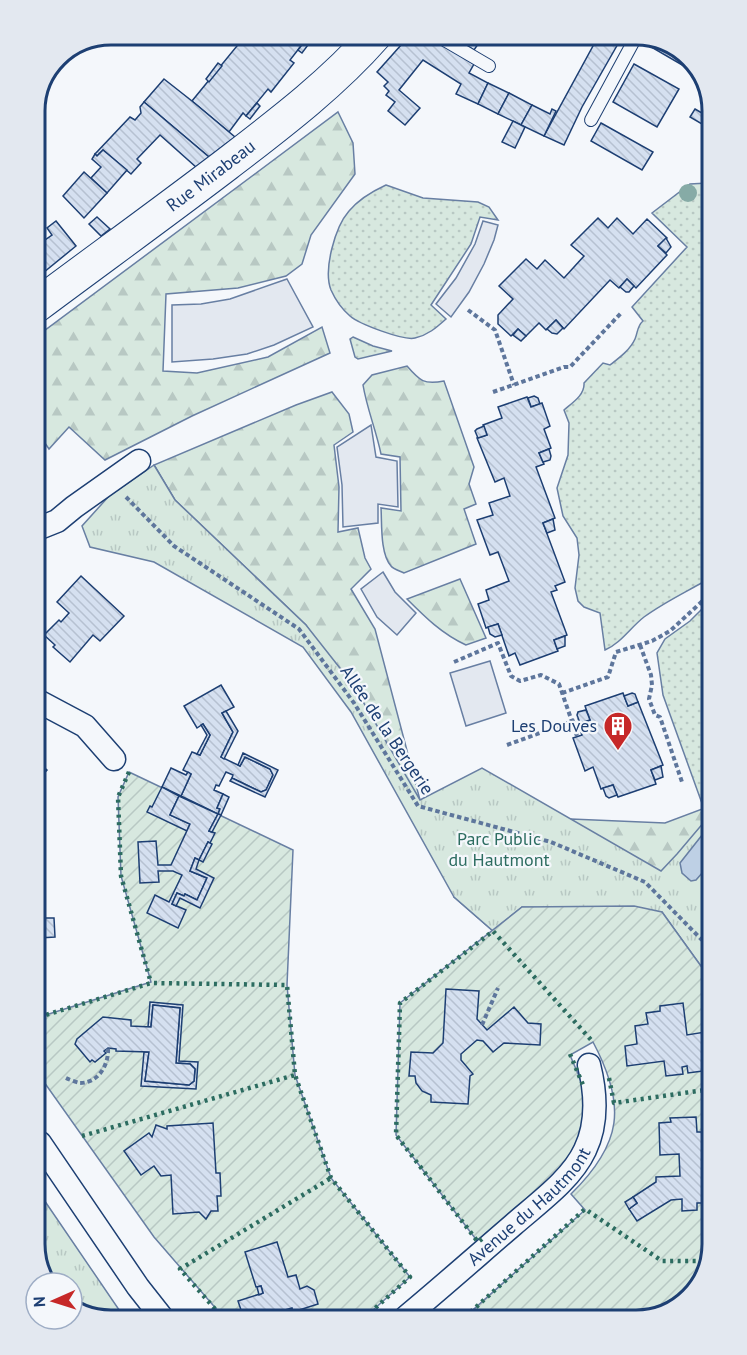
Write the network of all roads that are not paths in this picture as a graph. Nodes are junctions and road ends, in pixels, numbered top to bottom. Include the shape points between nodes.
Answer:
1 (366, 45) edge
2 (453, 45) edge
3 (632, 45) edge
4 (489, 66) dead end
5 (591, 120) dead end
6 (45, 299) edge
7 (139, 460) dead end
8 (45, 526) edge
9 (45, 705) edge
10 (114, 759) dead end
11 (589, 1065) dead end
12 (45, 1150) edge
13 (156, 1310) edge
14 (414, 1310) edge

1 - 6 main road, Rue Mirabeau via 281,122
2 - 4 lane
3 - 5 lane
7 - 8 street
9 - 10 street via 85,726
11 - 14 street, Avenue du Hautmont via 594,1117 591,1136 578,1163
12 - 13 street

